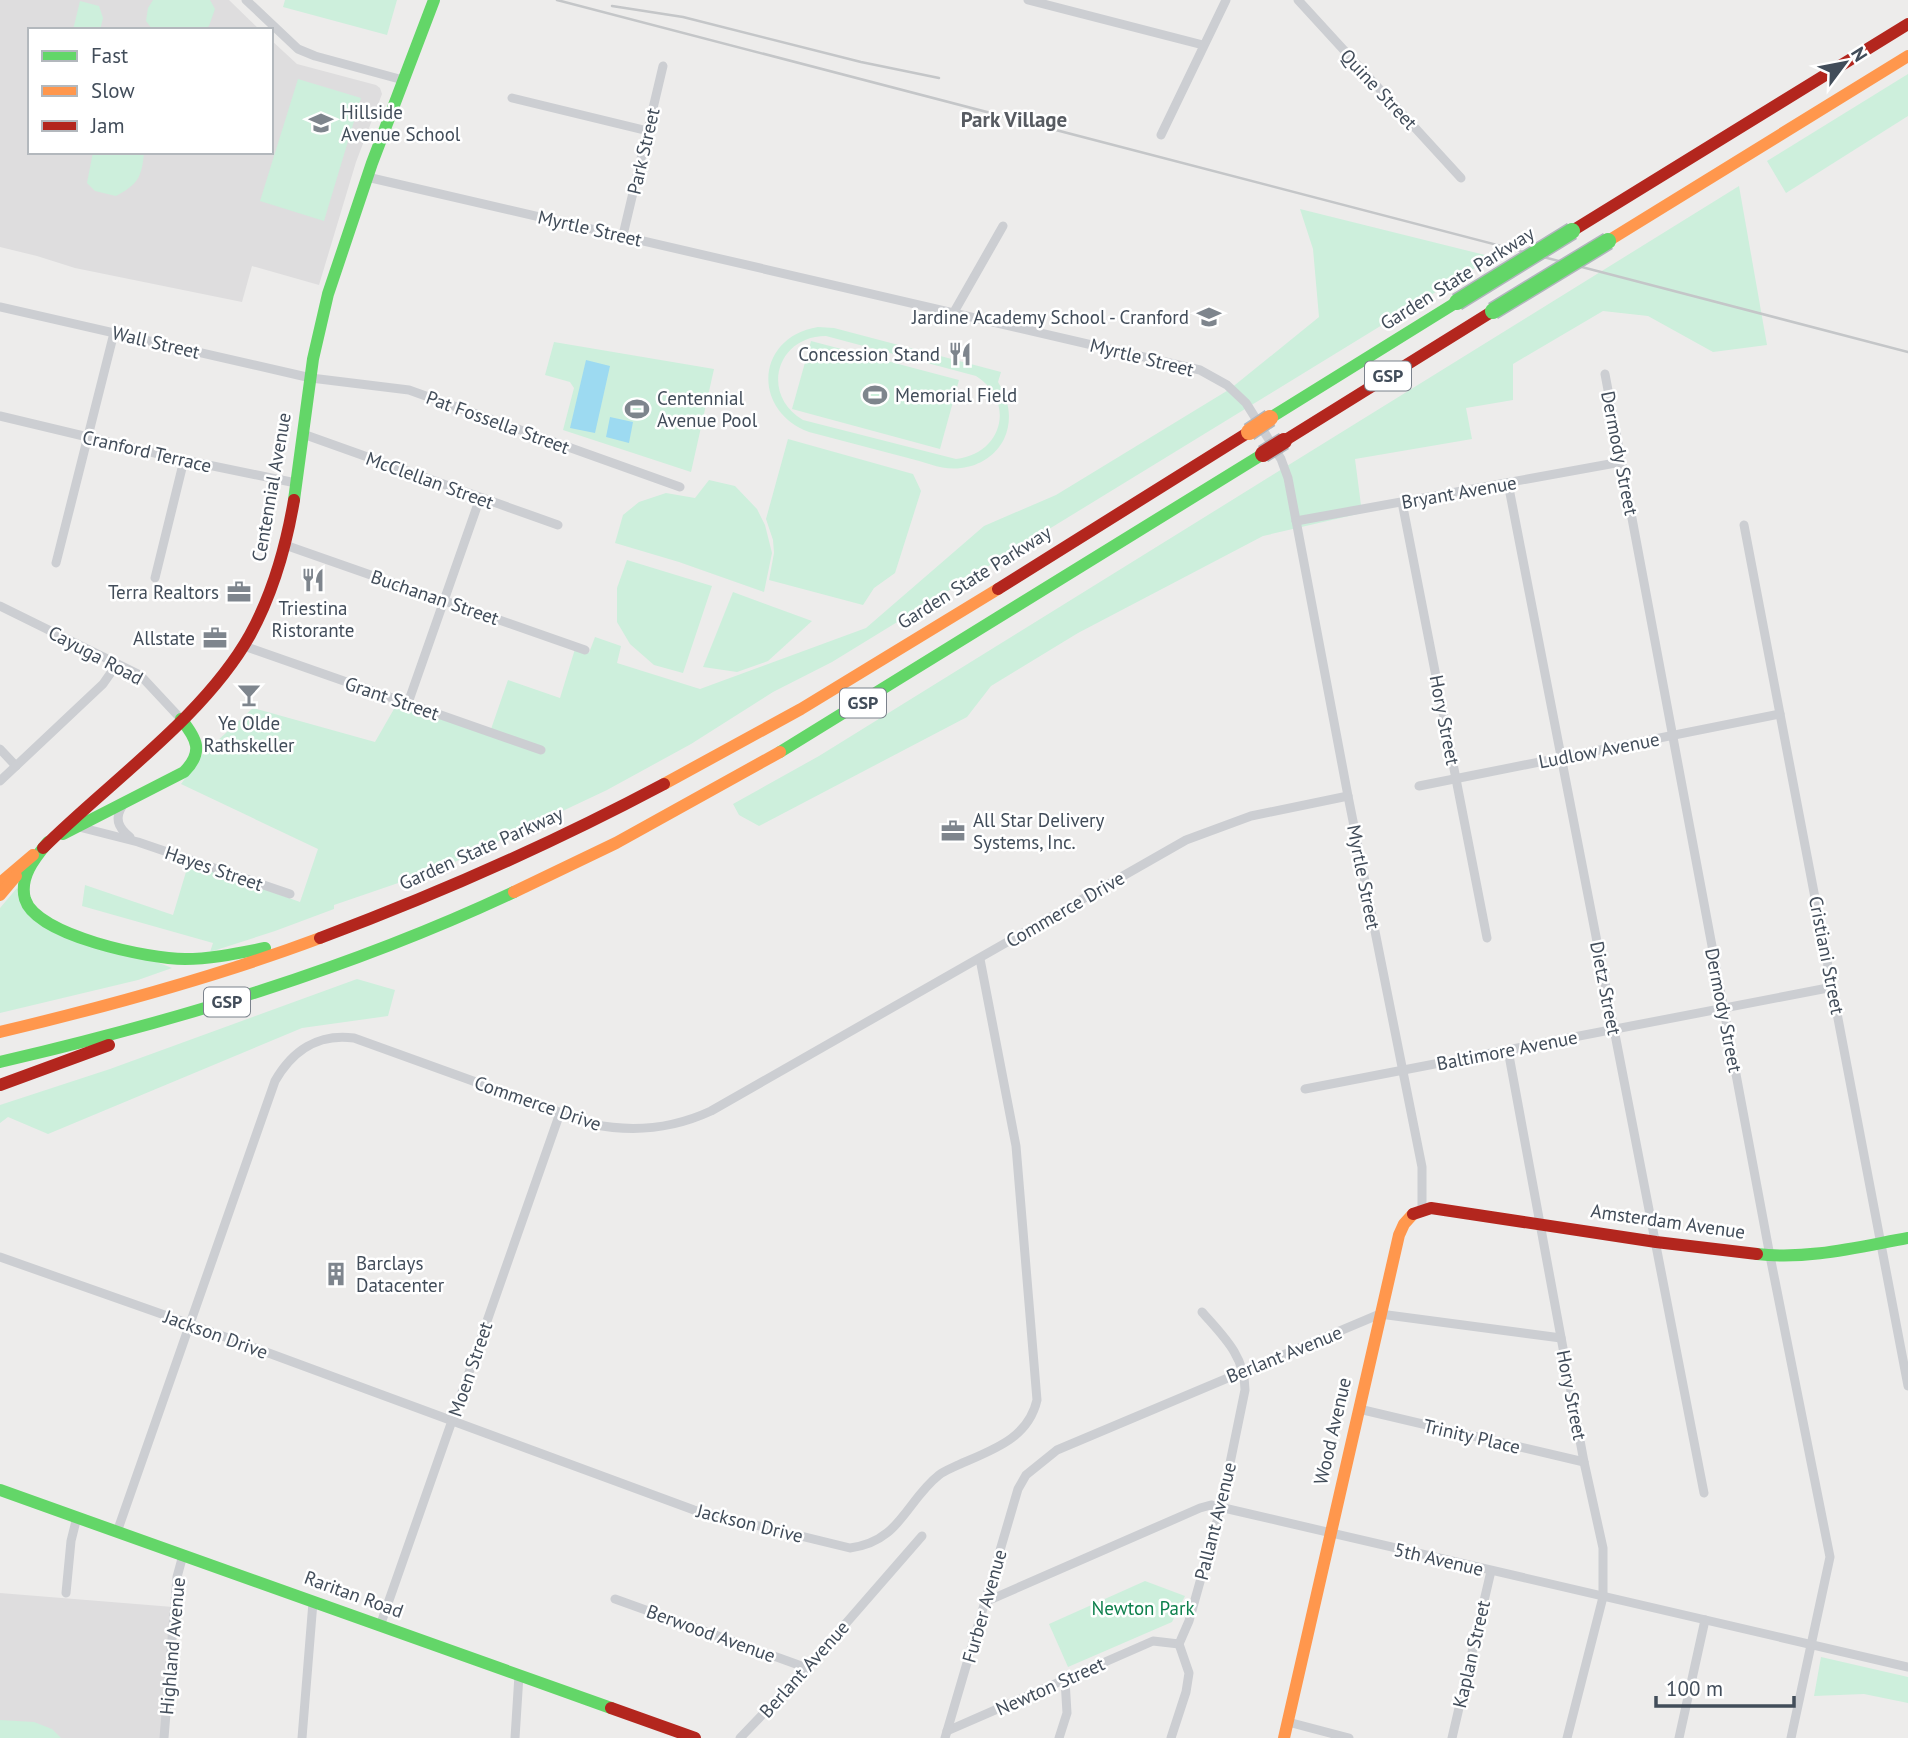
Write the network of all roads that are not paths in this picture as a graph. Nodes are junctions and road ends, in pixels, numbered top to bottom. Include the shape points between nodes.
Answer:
1 (246, 0) edge
2 (434, 0) edge
3 (1028, 0) edge
4 (1226, 0) edge
5 (1298, 0) edge
6 (1903, 28) edge
7 (1203, 45) junction
8 (1908, 56) edge
9 (663, 66) dead end
10 (403, 80) junction
11 (512, 99) dead end
12 (648, 131) junction
13 (1161, 135) dead end
14 (367, 177) junction
15 (1461, 178) dead end
16 (1003, 226) dead end
17 (623, 235) junction
18 (0, 307) edge
19 (954, 312) junction
20 (114, 333) junction
21 (1605, 374) dead end
22 (311, 378) junction
23 (0, 416) edge
24 (303, 434) junction
25 (86, 438) junction
26 (184, 460) junction
27 (1621, 462) junction
28 (1508, 483) junction
29 (296, 484) junction
30 (680, 487) dead end
31 (480, 499) junction
32 (1402, 502) junction
33 (1296, 521) junction
34 (558, 525) dead end
35 (1744, 525) dead end
36 (285, 545) junction
37 (56, 562) dead end
38 (155, 578) dead end
39 (445, 600) junction
40 (0, 606) edge
41 (244, 646) junction
42 (585, 650) dead end
43 (117, 664) junction
44 (408, 703) junction
45 (1780, 714) junction
46 (181, 719) junction
47 (1673, 736) junction
48 (0, 749) edge
49 (541, 750) dead end
50 (1562, 758) junction
51 (16, 766) junction
52 (1456, 779) junction
53 (0, 781) edge
54 (1419, 786) dead end
55 (1348, 796) junction
56 (127, 802) junction
57 (75, 827) junction
58 (48, 842) junction
59 (138, 842) junction
60 (0, 883) edge
61 (290, 894) dead end
62 (0, 895) edge
63 (366, 920) junction
64 (1487, 937) dead end
65 (980, 959) junction
66 (1833, 987) junction
67 (254, 994) junction
68 (1724, 1009) junction
69 (1615, 1030) junction
70 (0, 1032) edge
71 (1508, 1050) junction
72 (0, 1062) edge
73 (1402, 1070) junction
74 (3, 1084) edge
75 (1305, 1089) dead end
76 (560, 1113) junction
77 (1422, 1209) junction
78 (1541, 1224) junction
79 (1908, 1238) edge
80 (1656, 1242) junction
81 (1881, 1243) junction
82 (1770, 1256) junction
83 (0, 1257) edge
84 (1202, 1312) dead end
85 (1381, 1314) junction
86 (190, 1324) junction
87 (1561, 1338) junction
88 (1243, 1370) junction
89 (1908, 1386) edge
90 (1359, 1409) junction
91 (452, 1422) junction
92 (1584, 1462) junction
93 (1026, 1475) joint
94 (0, 1490) edge
95 (1704, 1493) dead end
96 (1221, 1507) junction
97 (77, 1517) junction
98 (117, 1532) junction
99 (1331, 1534) junction
100 (922, 1536) dead end
101 (183, 1555) junction
102 (1491, 1571) junction
103 (66, 1593) dead end
104 (1603, 1597) junction
105 (615, 1599) dead end
106 (313, 1601) junction
107 (985, 1602) junction
108 (1704, 1620) junction
109 (380, 1626) junction
110 (1179, 1644) junction
111 (1812, 1645) junction
112 (1908, 1667) edge
113 (807, 1668) junction
114 (519, 1675) junction
115 (1065, 1680) junction
116 (1286, 1730) edge
117 (946, 1734) edge
118 (164, 1738) edge
119 (302, 1738) edge
120 (515, 1738) edge
121 (695, 1738) edge
122 (740, 1738) edge
123 (1059, 1738) edge
124 (1171, 1738) edge
125 (1349, 1738) edge
126 (1452, 1738) edge
127 (1567, 1738) edge
128 (1679, 1738) edge
129 (1791, 1738) edge

1 - 10 street via 298,49
2 - 10 main road, Centennial Avenue
3 - 7 street
4 - 7 street
5 - 15 street, Quine Street
6 - 63 main road, Garden State Parkway / GSP, bridge via 734,746 554,840
7 - 13 street
8 - 67 main road, GSP, bridge via 852,710 676,812 461,916
9 - 12 street, Park Street
10 - 14 main road, Centennial Avenue
11 - 12 street
12 - 17 street, Park Street
14 - 17 street, Myrtle Street
14 - 22 main road, Centennial Avenue via 329,289
16 - 19 street
17 - 19 street, Myrtle Street
18 - 20 street, Wall Street
19 - 33 street, Myrtle Street via 1200,370 1222,382 1246,403 1284,465
20 - 22 street, Wall Street
20 - 25 street
21 - 27 street, Dermody Street
22 - 24 main road, Centennial Avenue
22 - 30 street, Pat Fossella Street via 416,392
23 - 25 street, Cranford Terrace
24 - 29 main road, Centennial Avenue
24 - 31 street, McClellan Street
25 - 26 street, Cranford Terrace
25 - 37 street
26 - 29 street, Cranford Terrace
26 - 38 street
27 - 28 street, Bryant Avenue
27 - 47 street, Dermody Street
28 - 32 street, Bryant Avenue
28 - 50 street, Dietz Street
29 - 36 main road, Centennial Avenue
31 - 34 street, McClellan Street
31 - 39 street
32 - 33 street, Bryant Avenue
32 - 52 street, Hory Street
33 - 55 street, Myrtle Street
35 - 45 street, Cristiani Street
36 - 39 street, Buchanan Street
36 - 41 main road, Centennial Avenue via 268,598
39 - 42 street, Buchanan Street
39 - 44 street
40 - 43 street, Cayuga Road
41 - 44 street, Grant Street
41 - 46 main road, Centennial Avenue via 211,690
43 - 46 street, Cayuga Road via 145,679
43 - 51 street via 103,684
44 - 49 street, Grant Street
45 - 47 street, Ludlow Avenue
45 - 66 street, Cristiani Street
46 - 56 main road via 196,743 192,764 174,779
46 - 58 main road, Centennial Avenue
47 - 50 street, Ludlow Avenue
47 - 68 street, Dermody Street
48 - 51 street
50 - 52 street, Ludlow Avenue
50 - 69 street, Dietz Street
51 - 53 street
52 - 54 street, Ludlow Avenue
52 - 64 street, Hory Street
55 - 65 street, Commerce Drive via 1251,816 1201,834
55 - 73 street, Myrtle Street
56 - 57 main road
56 - 59 street via 118,814 118,823
57 - 58 main road
57 - 59 street, Hayes Street
58 - 60 main road
58 - 62 main road, Centennial Avenue
58 - 63 main road via 24,882 30,910 54,926 139,954 174,959 210,957 285,943
59 - 61 street, Hayes Street
63 - 70 main road, Garden State Parkway / GSP via 174,986
65 - 76 street, Commerce Drive via 695,1118 661,1127 626,1129
65 - 91 street, Jackson Drive via 1016,1146 1037,1400 1025,1427 1011,1441 940,1474 883,1536 850,1548 694,1510
66 - 68 street, Baltimore Avenue
66 - 81 street, Cristiani Street
67 - 72 main road, GSP via 123,1033
67 - 74 main road
68 - 69 street, Baltimore Avenue
68 - 82 street, Dermody Street
69 - 71 street, Baltimore Avenue
69 - 80 street, Dietz Street
71 - 73 street, Baltimore Avenue
71 - 78 street, Hory Street
73 - 75 street, Baltimore Avenue
73 - 77 street, Myrtle Street via 1423,1173
76 - 86 street, Commerce Drive via 354,1038 331,1037 304,1048 275,1081
76 - 91 street, Moen Street
77 - 78 main road, Amsterdam Avenue
77 - 85 main road, Wood Avenue via 1401,1228
78 - 80 main road, Amsterdam Avenue
78 - 87 street, Hory Street
79 - 81 main road, Amsterdam Avenue
80 - 82 main road, Amsterdam Avenue
80 - 95 street, Dietz Street
81 - 82 main road, Amsterdam Avenue via 1813,1255
81 - 89 street, Cristiani Street
82 - 111 street, Dermody Street via 1830,1557
83 - 86 street, Jackson Drive
84 - 88 street, Pallant Avenue via 1232,1347
85 - 87 street, Berlant Avenue
85 - 88 street, Berlant Avenue
85 - 90 main road, Wood Avenue
86 - 91 street, Jackson Drive
86 - 98 street, Commerce Drive
87 - 92 street, Hory Street
88 - 93 street, Berlant Avenue via 1057,1450
88 - 96 street, Pallant Avenue via 1245,1396
90 - 92 street, Trinity Place
90 - 99 main road, Wood Avenue
91 - 109 street, Moen Street
92 - 104 street, Hory Street via 1603,1548
93 - 107 street, Furber Avenue
94 - 97 main road, Raritan Road
96 - 99 street, 5th Avenue
96 - 107 street, 5th Avenue via 1200,1507
96 - 110 street, Pallant Avenue
97 - 98 main road, Raritan Road
97 - 103 street
98 - 101 main road, Raritan Road
99 - 102 street, 5th Avenue
99 - 116 main road, Wood Avenue
100 - 113 street, Berlant Avenue
101 - 106 main road, Raritan Road
101 - 118 street, Highland Avenue
102 - 104 street, 5th Avenue
102 - 126 street, Kaplan Street
104 - 108 street, 5th Avenue
104 - 127 street, Hory Street
105 - 113 street, Berwood Avenue
106 - 109 main road, Raritan Road
106 - 119 street
107 - 117 street, Furber Avenue
108 - 111 street, 5th Avenue
108 - 128 street
109 - 114 main road, Raritan Road
110 - 115 street, Newton Street via 1153,1641
110 - 124 street via 1189,1672
111 - 112 street, 5th Avenue
111 - 129 street, Dermody Street
113 - 122 street, Berlant Avenue
114 - 120 street
114 - 121 main road, Raritan Road
115 - 117 street, Newton Street
115 - 123 street via 1067,1713
116 - 125 street

